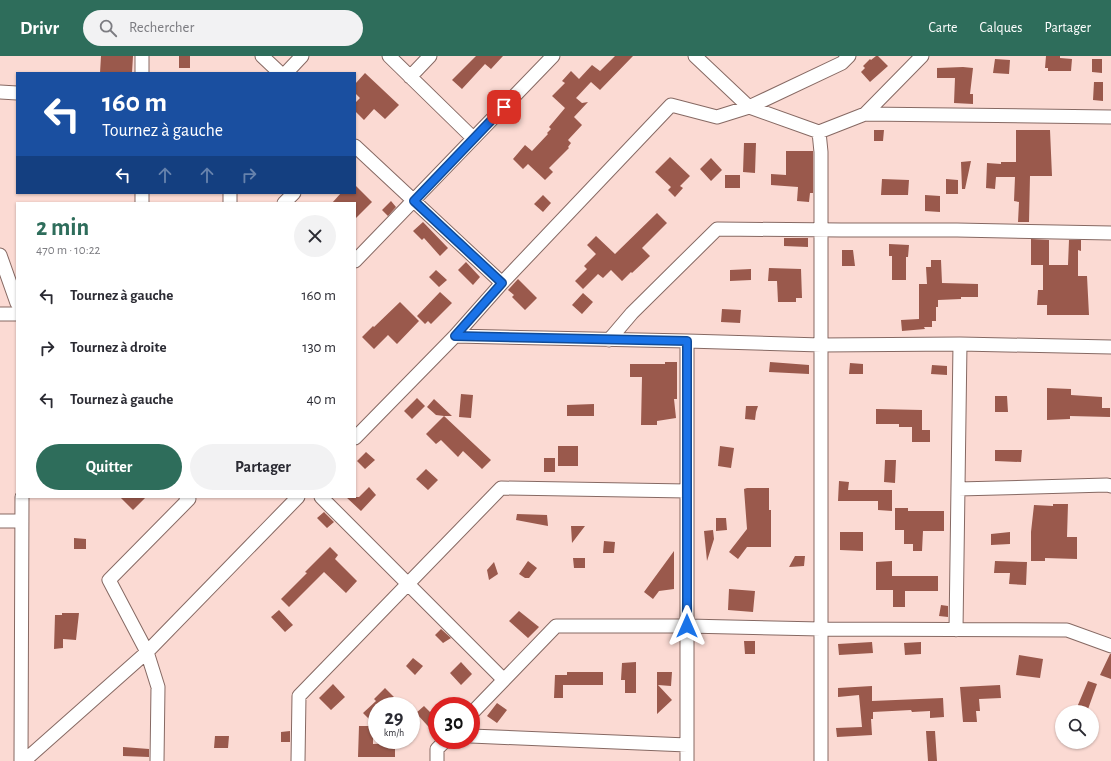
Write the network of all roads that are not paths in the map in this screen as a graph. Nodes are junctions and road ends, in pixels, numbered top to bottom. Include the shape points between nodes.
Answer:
1 (142, 56) edge
2 (262, 56) edge
3 (302, 56) edge
4 (389, 56) edge
5 (430, 56) edge
6 (553, 56) edge
7 (695, 56) edge
8 (849, 56) edge
9 (922, 56) edge
10 (142, 72) edge
11 (279, 72) edge
12 (287, 72) edge
13 (410, 77) junction
14 (0, 92) edge
15 (16, 92) edge
16 (749, 107) junction
17 (865, 114) junction
18 (1111, 117) edge
19 (819, 132) junction
20 (474, 138) junction
21 (356, 147) edge
22 (293, 194) edge
23 (414, 201) junction
24 (285, 202) edge
25 (821, 230) junction
26 (1111, 233) edge
27 (0, 255) edge
28 (356, 260) edge
29 (502, 283) junction
30 (16, 300) edge
31 (0, 314) edge
32 (16, 314) edge
33 (455, 336) junction
34 (609, 340) junction
35 (687, 341) junction
36 (960, 344) junction
37 (821, 345) junction
38 (1111, 347) edge
39 (356, 437) edge
40 (1111, 486) edge
41 (958, 489) junction
42 (687, 491) junction
43 (22, 498) edge
44 (188, 498) edge
45 (297, 498) edge
46 (322, 498) edge
47 (0, 521) edge
48 (22, 521) junction
49 (408, 584) junction
50 (687, 626) junction
51 (821, 629) junction
52 (956, 630) junction
53 (1111, 646) edge
54 (147, 652) junction
55 (504, 680) junction
56 (480, 705) edge
57 (480, 736) edge
58 (687, 745) junction
59 (437, 749) edge
60 (22, 761) edge
61 (157, 761) edge
62 (298, 761) edge
63 (437, 761) edge
64 (687, 761) edge
65 (821, 761) edge

1 - 10 street
2 - 11 street
3 - 12 street
4 - 13 street
5 - 13 street
6 - 20 street
7 - 16 street
8 - 16 street via 842,63
9 - 17 street
13 - 20 street
14 - 15 street
16 - 19 street
16 - 29 street via 717,117 671,105
17 - 18 street
17 - 19 street
19 - 25 street via 822,152
20 - 23 street
21 - 23 street
22 - 24 street
23 - 28 street
23 - 29 street
25 - 26 street
25 - 34 street via 716,229 632,313
25 - 37 street
27 - 30 street
29 - 33 street
31 - 32 street
33 - 34 street
33 - 39 street
34 - 35 street
35 - 37 street
35 - 42 street
36 - 37 street
36 - 38 street
36 - 41 street
37 - 51 street
40 - 41 street
41 - 52 street
42 - 49 street via 501,488
42 - 50 street
43 - 48 street
44 - 54 street via 109,580
45 - 54 street
46 - 49 street
47 - 48 street
48 - 60 street
49 - 55 street
49 - 62 street via 299,696
50 - 51 street
50 - 55 street via 556,626
50 - 58 street
51 - 52 street
51 - 65 street
52 - 53 street via 1068,630
54 - 60 street
54 - 61 street via 158,687
55 - 56 street
57 - 58 street
58 - 64 street
59 - 63 street

